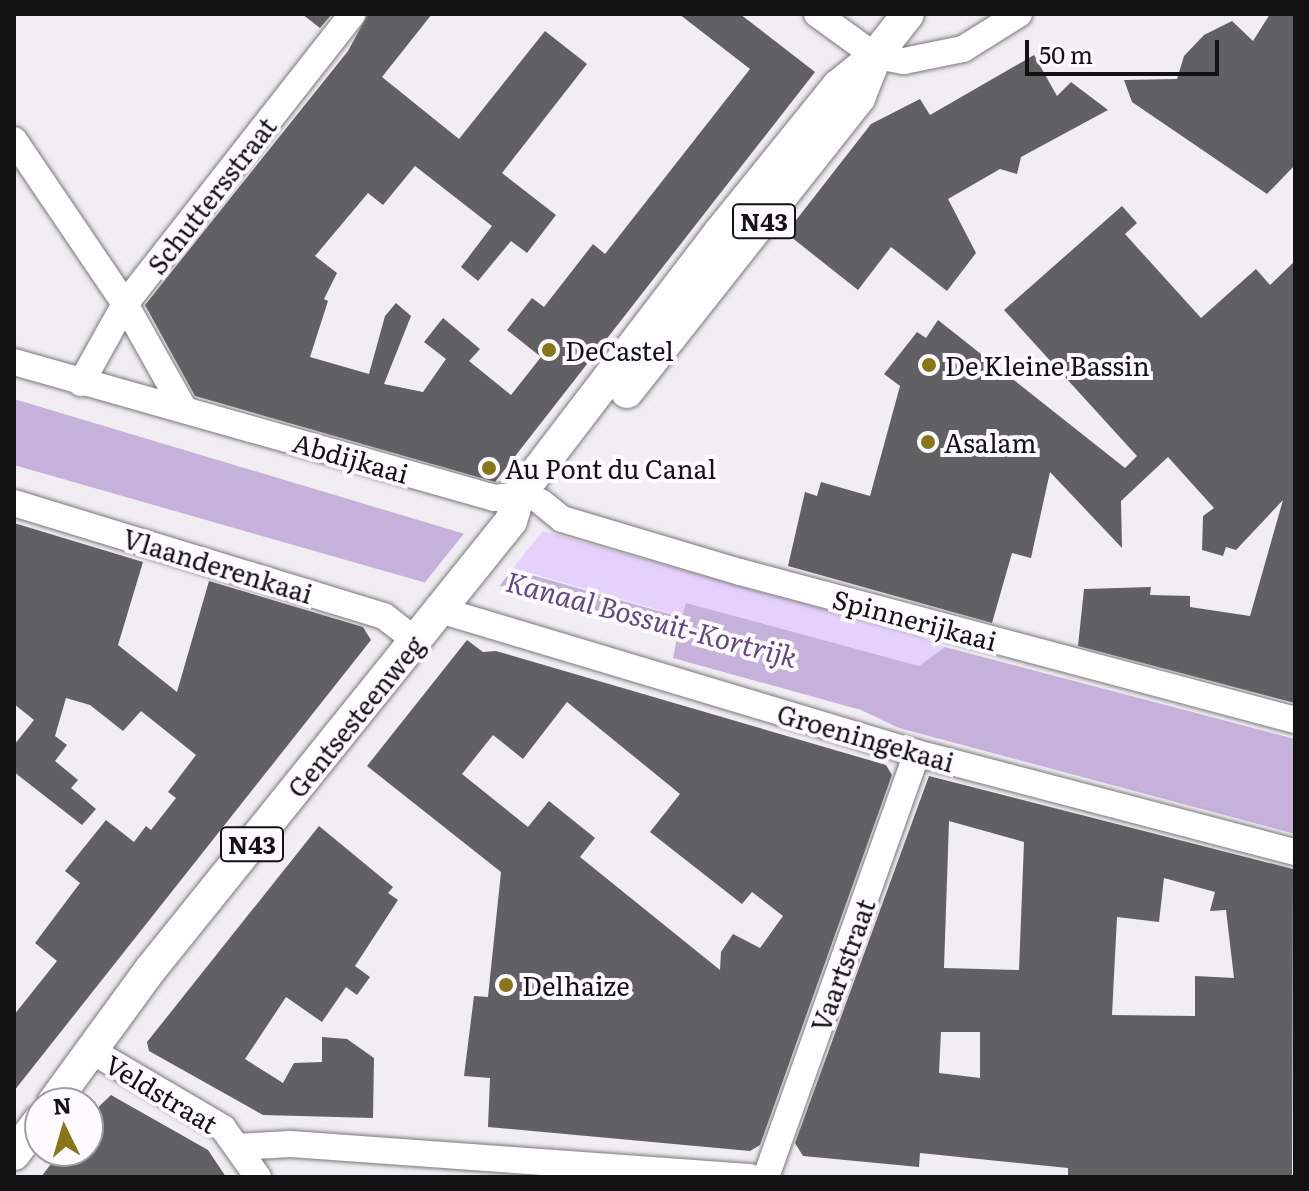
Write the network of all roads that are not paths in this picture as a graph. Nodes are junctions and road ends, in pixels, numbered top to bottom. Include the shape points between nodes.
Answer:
1 (352, 14) edge
2 (817, 14) edge
3 (908, 14) edge
4 (1019, 14) edge
5 (875, 56) junction
6 (14, 140) edge
7 (125, 304) junction
8 (14, 362) edge
9 (81, 383) junction
10 (184, 409) junction
11 (14, 503) edge
12 (524, 506) junction
13 (442, 608) junction
14 (415, 640) junction
15 (1295, 720) edge
16 (917, 753) junction
17 (1295, 852) edge
18 (92, 1051) junction
19 (65, 1087) edge
20 (237, 1147) junction
21 (733, 1176) edge
22 (258, 1177) edge
23 (766, 1177) edge

1 - 7 street, Schuttersstraat
2 - 5 street
3 - 5 main road, Gentsesteenweg / N43
4 - 5 street via 951,54 904,61
5 - 12 main road, Gentsesteenweg / N43 via 838,86 800,132
6 - 7 street
7 - 9 street, Schuttersstraat
7 - 10 street
8 - 9 street, Abdijkaai
9 - 10 street, Abdijkaai
10 - 12 street, Abdijkaai
11 - 14 street, Vlaanderenkaai via 384,616
12 - 13 main road, Gentsesteenweg / N43
12 - 15 street, Spinnerijkaai via 740,572
13 - 14 main road, Gentsesteenweg / N43
13 - 16 street, Groeningekaai
14 - 18 main road, Gentsesteenweg / N43 via 150,970
16 - 17 street, Groeningekaai
16 - 23 street, Vaartstraat
18 - 19 main road, Gentsesteenweg / N43
18 - 20 street, Veldstraat via 223,1128
20 - 21 street via 290,1144
20 - 22 street, Veldstraat

